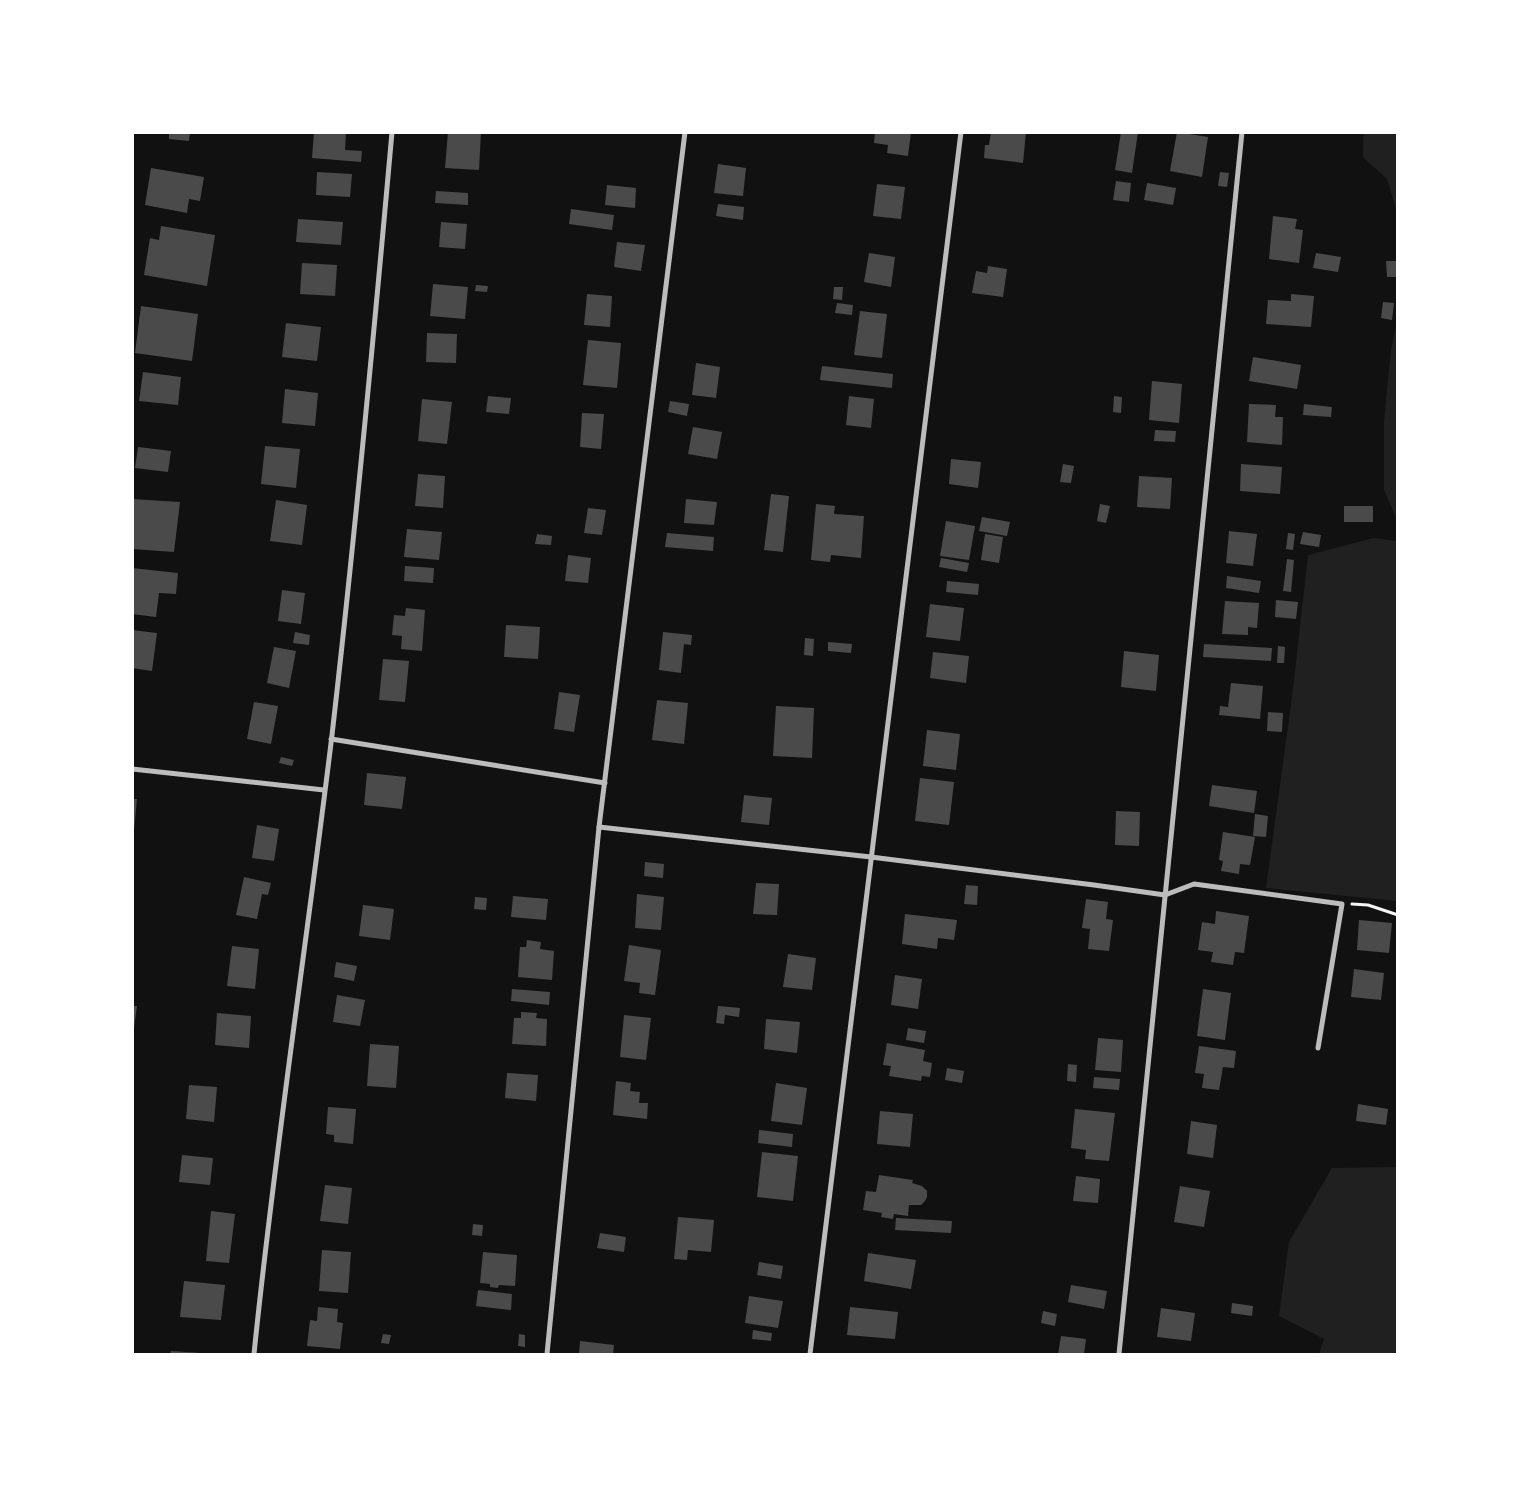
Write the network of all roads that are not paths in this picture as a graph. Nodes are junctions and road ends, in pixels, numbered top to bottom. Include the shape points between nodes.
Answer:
1 (392, 132) edge
2 (685, 132) edge
3 (961, 132) edge
4 (1242, 132) edge
5 (331, 739) junction
6 (132, 769) edge
7 (605, 783) junction
8 (324, 790) junction
9 (599, 828) junction
10 (871, 857) junction
11 (1165, 895) junction
12 (1318, 1048) dead end
13 (254, 1354) edge
14 (547, 1354) edge
15 (810, 1354) edge
16 (1119, 1354) edge

1 - 5 street via 362,468
2 - 7 street
3 - 10 street
4 - 11 street
5 - 7 street
5 - 8 street
6 - 8 street
7 - 9 street
8 - 13 street
9 - 10 street
9 - 14 street
10 - 11 street
10 - 15 street
11 - 12 street via 1194,884 1342,904
11 - 16 street

